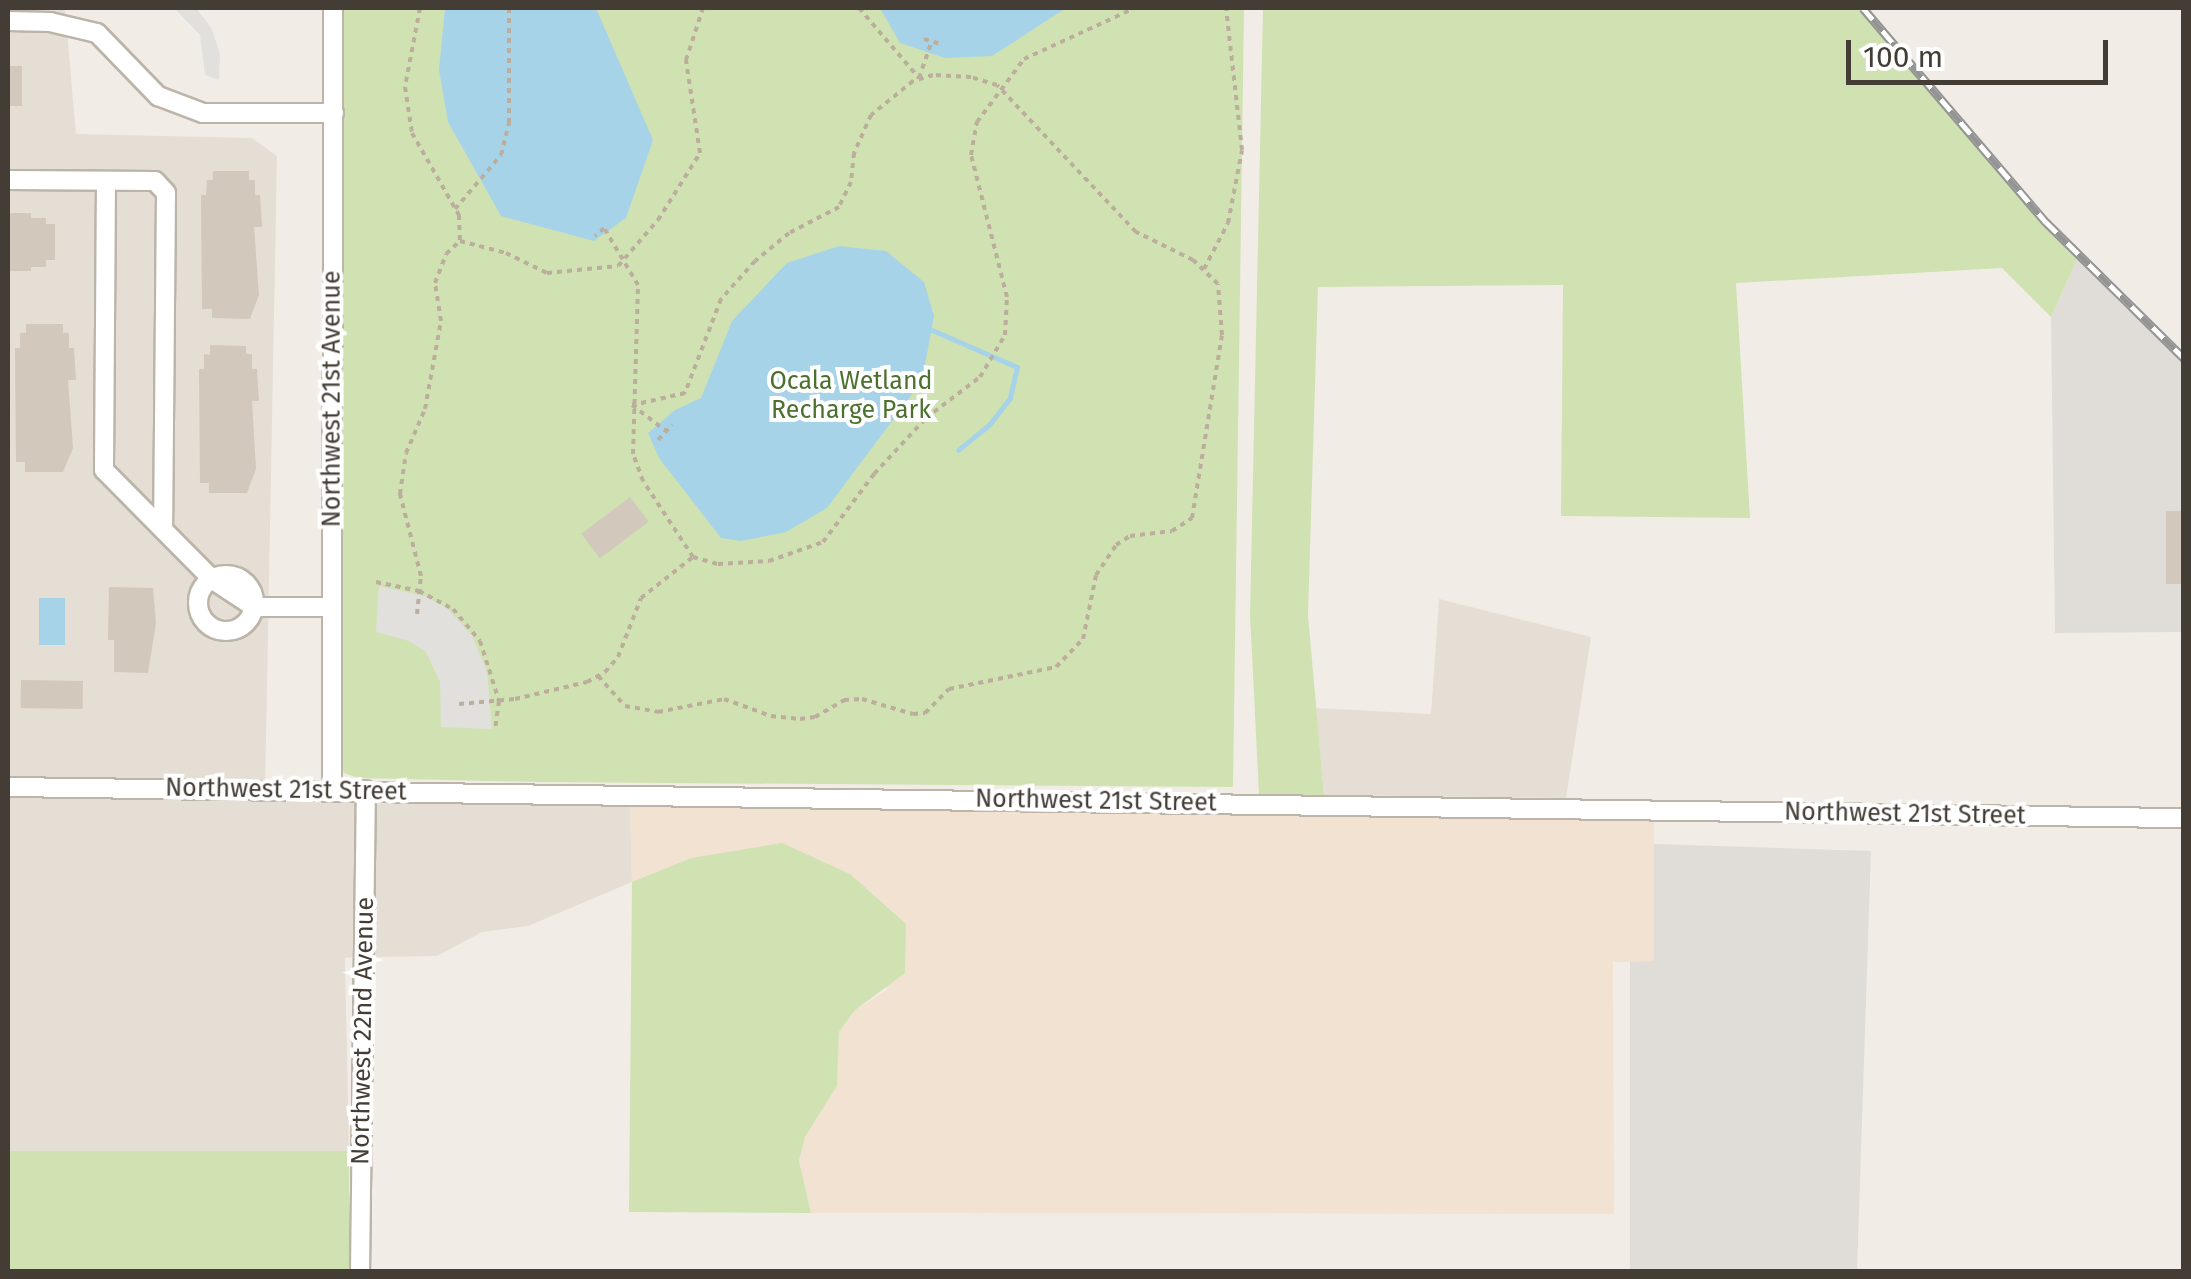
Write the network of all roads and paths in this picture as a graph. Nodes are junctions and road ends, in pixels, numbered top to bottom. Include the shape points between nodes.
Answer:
1 (333, 8) edge
2 (420, 8) edge
3 (510, 8) edge
4 (703, 8) edge
5 (859, 8) edge
6 (1107, 8) edge
7 (1135, 8) edge
8 (1226, 8) edge
9 (1110, 18) junction
10 (8, 22) edge
11 (924, 38) dead end
12 (932, 42) junction
13 (940, 44) dead end
14 (919, 78) junction
15 (1001, 89) junction
16 (334, 113) junction
17 (8, 180) edge
18 (106, 181) junction
19 (456, 208) junction
20 (611, 221) dead end
21 (604, 228) junction
22 (596, 236) dead end
23 (460, 241) junction
24 (624, 260) junction
25 (1203, 270) junction
26 (632, 405) junction
27 (672, 425) dead end
28 (666, 431) junction
29 (658, 440) dead end
30 (162, 529) junction
31 (694, 557) junction
32 (213, 580) junction
33 (376, 582) dead end
34 (420, 590) junction
35 (332, 607) junction
36 (254, 608) junction
37 (417, 614) dead end
38 (598, 676) junction
39 (499, 701) junction
40 (458, 704) dead end
41 (495, 728) dead end
42 (8, 787) edge
43 (332, 790) junction
44 (366, 790) junction
45 (2184, 818) edge
46 (360, 1272) edge

1 - 16 street, Northwest 21st Avenue
2 - 19 path via 405,87 412,133
3 - 19 path via 510,123 501,155
4 - 24 path via 686,60 700,152
5 - 14 path
6 - 9 path
7 - 9 path
8 - 25 path via 1242,150 1228,223
9 - 15 path via 1024,59
10 - 16 street via 50,22 96,33 158,96 203,113
11 - 12 path
12 - 13 path
12 - 14 path
14 - 15 path via 971,77
14 - 26 path via 872,115 840,207 789,233 721,299 685,392
15 - 25 path via 1136,232
15 - 31 path via 976,122 971,155 1006,298 1005,335 980,377 926,418 823,542 768,560 718,564
16 - 35 street, Northwest 21st Avenue
17 - 18 street
18 - 30 street via 104,470
18 - 30 street via 155,180 166,193
19 - 23 path
20 - 21 path
21 - 22 path
21 - 24 path
23 - 24 path via 547,273
23 - 34 path via 446,254 435,283 441,320 400,494
24 - 26 path via 638,285
25 - 38 path via 1218,284 1222,334 1192,518 1172,531 1130,536 1116,545 1096,574 1083,639 1056,667 949,690 925,713 862,699 800,719 724,699 658,712 625,706
26 - 28 path
26 - 31 path via 633,454 643,480
27 - 28 path
28 - 29 path
30 - 32 street
31 - 38 path via 642,598 618,657
32 - 36 street
32 - 36 street via 196,610 216,632 233,631
33 - 34 path
34 - 37 path
34 - 39 path via 453,609 480,641
35 - 36 street
35 - 43 street, Northwest 21st Avenue
38 - 39 path
39 - 40 path
39 - 41 path
42 - 43 street, Northwest 21st Street
43 - 44 street, Northwest 21st Street
44 - 45 street, Northwest 21st Street
44 - 46 street, Northwest 22nd Avenue

